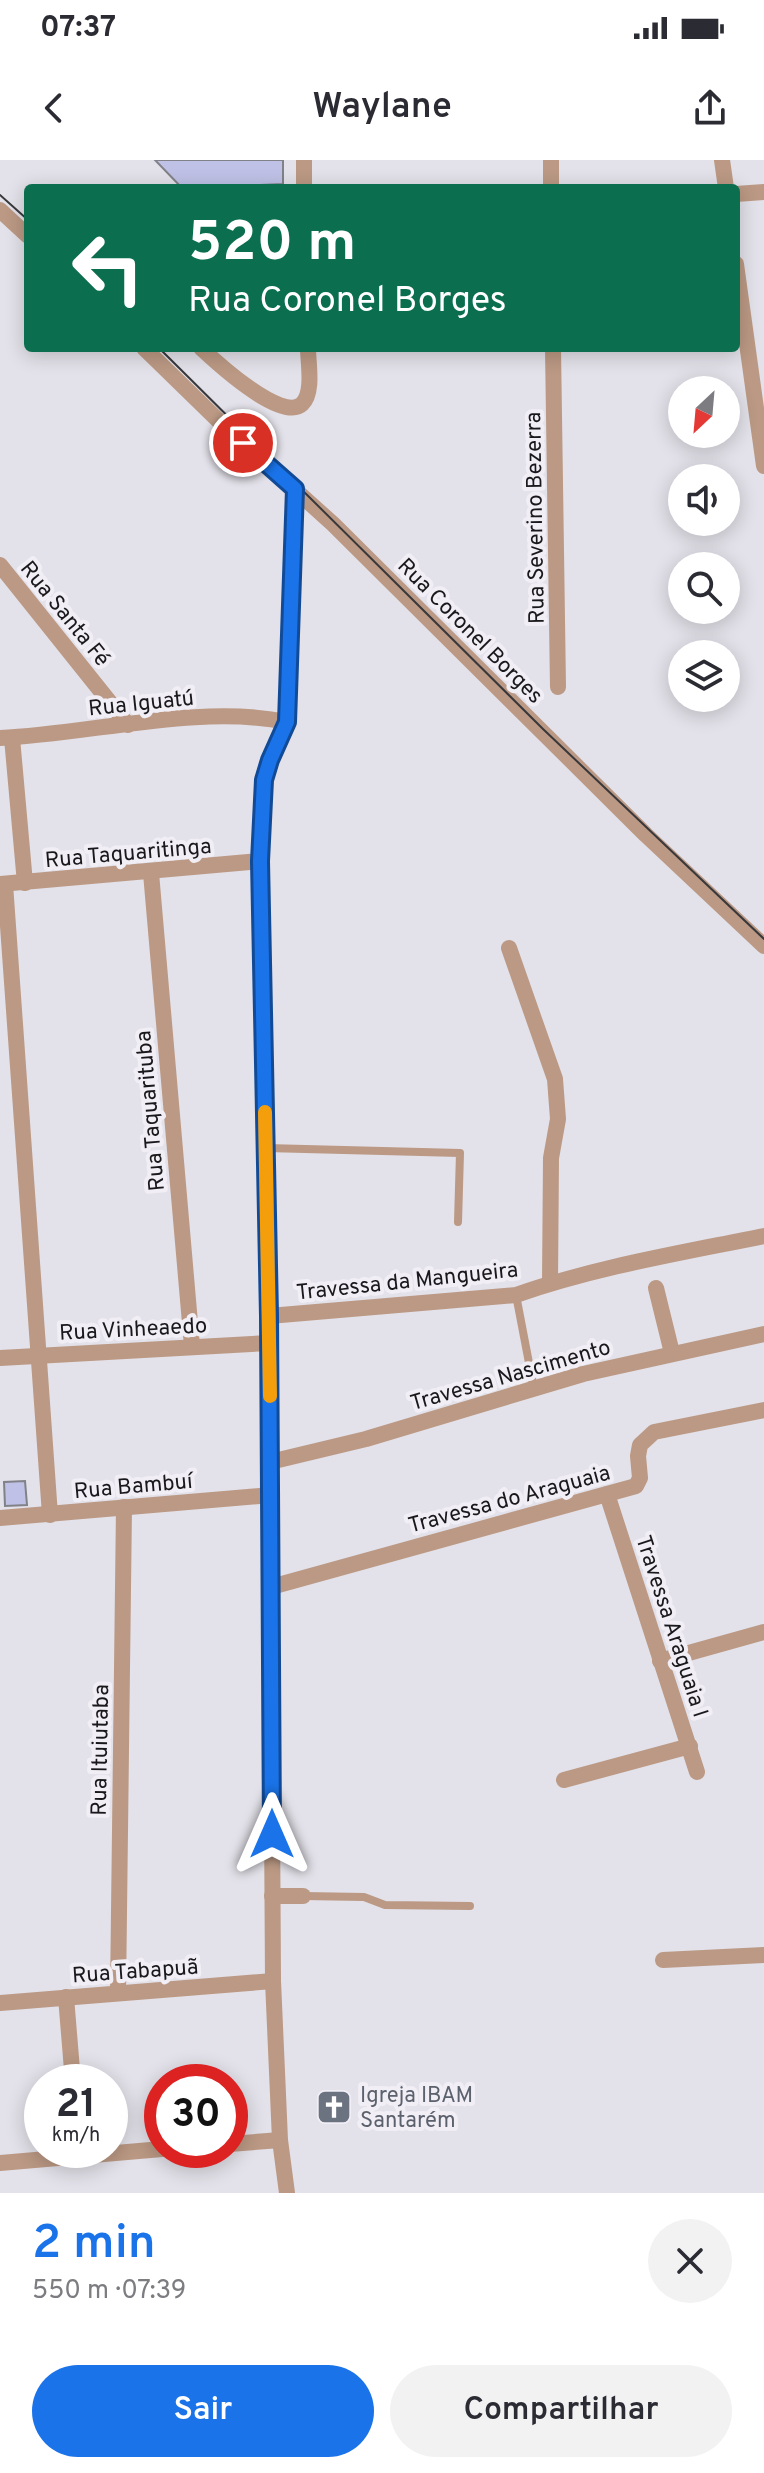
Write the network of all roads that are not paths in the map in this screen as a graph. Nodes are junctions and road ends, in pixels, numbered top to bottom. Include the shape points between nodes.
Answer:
1 (304, 160) edge
2 (551, 160) edge
3 (722, 160) edge
4 (304, 184) edge
5 (551, 184) edge
6 (725, 184) edge
7 (764, 192) edge
8 (740, 194) edge
9 (0, 210) edge
10 (24, 232) edge
11 (740, 281) edge
12 (756, 350) edge
13 (148, 352) edge
14 (205, 352) edge
15 (308, 352) edge
16 (553, 352) edge
17 (764, 466) edge
18 (295, 489) junction
19 (0, 565) edge
20 (558, 687) dead end
21 (287, 722) junction
22 (128, 725) junction
23 (6, 738) edge
24 (260, 861) junction
25 (151, 873) junction
26 (25, 883) junction
27 (2, 884) edge
28 (764, 946) edge
29 (509, 948) dead end
30 (266, 1148) junction
31 (458, 1222) dead end
32 (764, 1236) edge
33 (550, 1283) junction
34 (656, 1288) dead end
35 (516, 1295) junction
36 (269, 1316) junction
37 (764, 1334) edge
38 (269, 1343) junction
39 (192, 1346) junction
40 (672, 1353) junction
41 (37, 1355) junction
42 (0, 1358) edge
43 (534, 1389) junction
44 (764, 1410) edge
45 (270, 1462) junction
46 (607, 1494) junction
47 (271, 1495) junction
48 (124, 1507) junction
49 (50, 1515) junction
50 (0, 1518) edge
51 (271, 1587) junction
52 (764, 1632) edge
53 (660, 1661) junction
54 (690, 1746) junction
55 (697, 1772) dead end
56 (564, 1780) dead end
57 (272, 1896) junction
58 (303, 1896) joint
59 (470, 1906) dead end
60 (764, 1955) edge
61 (663, 1960) dead end
62 (273, 1981) junction
63 (118, 1993) junction
64 (66, 1997) junction
65 (0, 2003) edge
66 (72, 2064) edge
67 (280, 2140) junction
68 (248, 2143) edge
69 (24, 2160) edge
70 (0, 2163) edge
71 (287, 2193) edge

1 - 4 street
2 - 5 street
3 - 6 street
7 - 8 street
9 - 10 street
11 - 12 street
12 - 17 street
13 - 18 street, Rua Coronel Borges
14 - 15 street via 252,389 293,409 307,397
16 - 20 street, Rua Severino Bezerra
18 - 21 street
18 - 28 street, Rua Coronel Borges
19 - 22 street, Rua Santa Fé
21 - 22 street, Rua Iguatú via 232,716
21 - 24 street via 264,780
22 - 23 street, Rua Iguatú
23 - 26 street
24 - 25 street, Rua Taquaritinga
24 - 30 street
25 - 26 street, Rua Taquaritinga
25 - 39 street, Rua Taquarituba
26 - 27 street, Rua Taquaritinga
27 - 41 street
29 - 33 street, Travessa da Mangueira via 555,1079
30 - 31 lane via 460,1153
30 - 36 street
32 - 33 street, Travessa da Mangueira
33 - 35 street, Travessa da Mangueira
34 - 40 street
35 - 36 street, Travessa da Mangueira
35 - 43 lane
36 - 38 street
37 - 40 street, Travessa Nascimento
38 - 39 street, Rua Vinheaedo
38 - 45 street
39 - 41 street, Rua Vinheaedo
40 - 43 street, Travessa Nascimento
41 - 42 street, Rua Vinheaedo
41 - 49 street
43 - 45 street, Travessa Nascimento
44 - 46 street, Travessa do Araguaia via 654,1432 640,1445 636,1486
45 - 47 street
46 - 51 street, Travessa do Araguaia
46 - 53 street, Travessa Araguaia I
47 - 48 street, Rua Bambuí
47 - 51 street
48 - 49 street, Rua Bambuí
48 - 63 street, Rua Ituiutaba
49 - 50 street, Rua Bambuí
51 - 57 street
52 - 53 street
53 - 54 street, Travessa Araguaia I
54 - 55 street, Travessa Araguaia I
54 - 56 street
57 - 58 street
57 - 62 street
58 - 59 lane via 364,1897 385,1905
60 - 61 street
62 - 63 street, Rua Tabapuã
62 - 67 street
63 - 64 street, Rua Tabapuã
64 - 65 street, Rua Tabapuã
64 - 66 street
67 - 68 street
67 - 71 street
69 - 70 street

